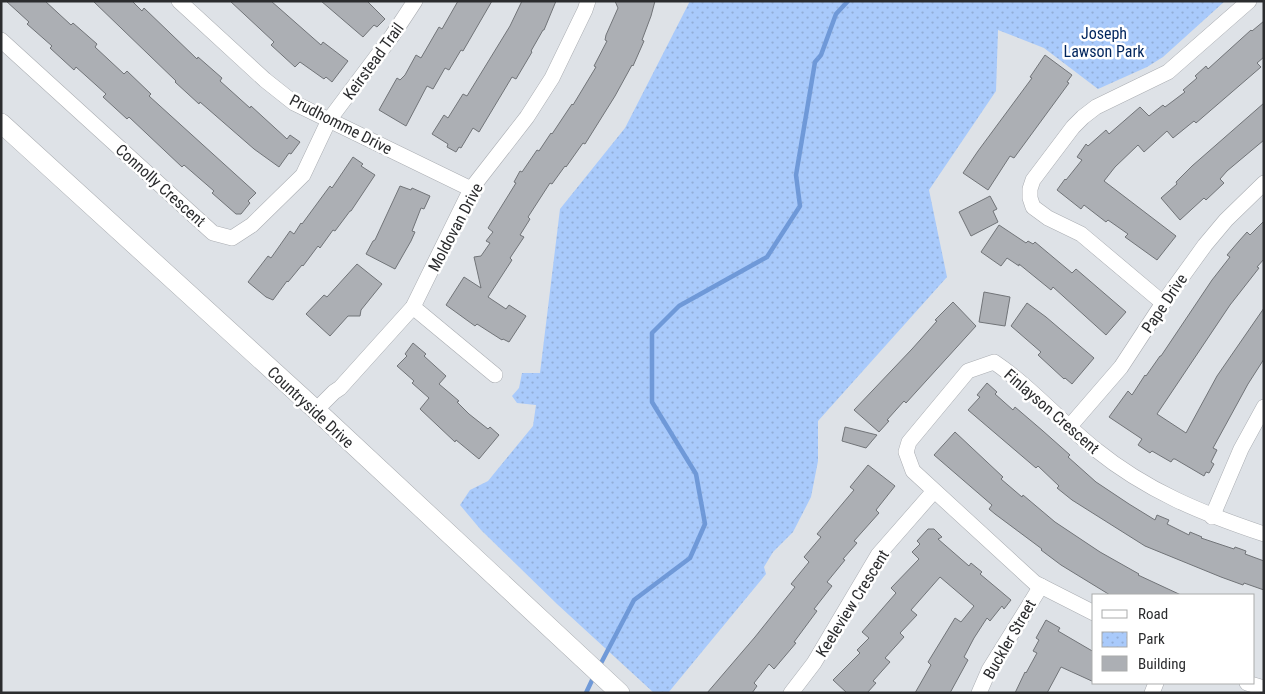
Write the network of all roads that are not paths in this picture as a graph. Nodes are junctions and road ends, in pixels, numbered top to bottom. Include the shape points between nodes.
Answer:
1 (179, 1) edge
2 (415, 1) edge
3 (588, 1) edge
4 (1249, 1) edge
5 (1, 40) edge
6 (329, 120) junction
7 (1, 123) edge
8 (1264, 183) edge
9 (471, 189) junction
10 (1163, 303) junction
11 (413, 307) junction
12 (495, 375) dead end
13 (1264, 407) edge
14 (316, 410) junction
15 (1070, 426) junction
16 (934, 492) junction
17 (1212, 517) junction
18 (1264, 534) edge
19 (1040, 586) junction
20 (1092, 612) edge
21 (1250, 684) edge
22 (1264, 688) edge
23 (620, 693) edge
24 (791, 693) edge
25 (979, 693) edge

1 - 6 street, Prudhomme Drive via 272,86 294,103
2 - 6 street, Keirstead Trail
3 - 9 street, Moldovan Drive via 552,78 527,117
4 - 10 street via 1168,72 1082,117 1033,180 1030,189 1033,207 1081,234
5 - 6 street, Connolly Crescent via 213,233 232,238 252,226 303,175
6 - 9 street, Prudhomme Drive
7 - 14 main road, Countryside Drive
8 - 10 street, Pape Drive via 1205,245
9 - 11 street, Moldovan Drive
10 - 15 street, Pape Drive via 1121,367
11 - 12 street
11 - 14 street, Moldovan Drive
13 - 17 street
14 - 23 main road, Countryside Drive
15 - 16 street, Finlayson Crescent via 1014,375 994,362 968,371 909,442 906,452 913,471
15 - 17 street, Finlayson Crescent via 1131,474 1170,498
16 - 19 street, Finlayson Crescent
16 - 24 street, Keeleview Crescent via 878,555 814,663
17 - 18 street, Finlayson Crescent
19 - 20 street, Finlayson Crescent
19 - 25 street, Buckler Street via 989,670
21 - 22 street

